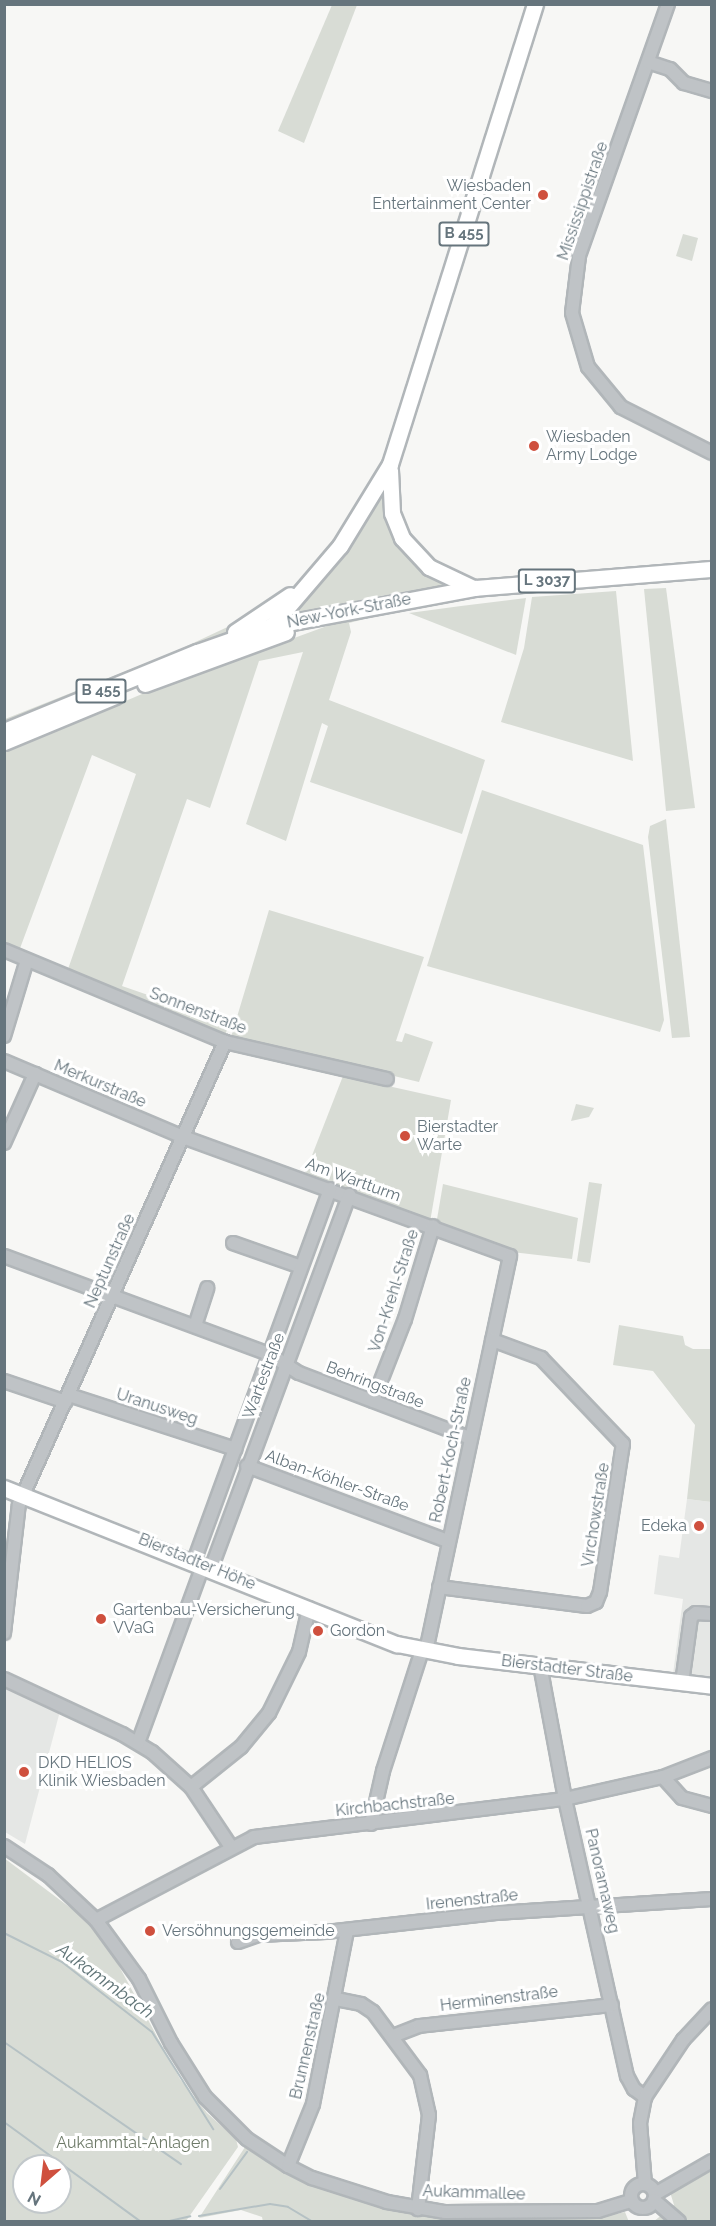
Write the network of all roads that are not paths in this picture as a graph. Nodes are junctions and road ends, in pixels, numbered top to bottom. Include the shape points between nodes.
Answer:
1 (535, 4) edge
2 (668, 4) edge
3 (648, 62) junction
4 (711, 91) edge
5 (711, 453) edge
6 (390, 464) junction
7 (711, 569) edge
8 (315, 574) junction
9 (474, 588) junction
10 (375, 604) junction
11 (271, 626) junction
12 (248, 645) junction
13 (197, 652) junction
14 (4, 731) edge
15 (4, 742) edge
16 (4, 950) edge
17 (27, 960) junction
18 (4, 1036) edge
19 (225, 1042) junction
20 (4, 1061) edge
21 (35, 1074) junction
22 (387, 1079) dead end
23 (183, 1137) junction
24 (4, 1143) edge
25 (330, 1189) junction
26 (349, 1195) junction
27 (432, 1226) junction
28 (233, 1243) dead end
29 (4, 1256) edge
30 (510, 1256) joint
31 (301, 1267) junction
32 (207, 1288) dead end
33 (112, 1296) junction
34 (195, 1326) junction
35 (492, 1340) junction
36 (271, 1355) junction
37 (285, 1366) junction
38 (4, 1381) edge
39 (67, 1399) junction
40 (374, 1401) junction
41 (470, 1438) junction
42 (235, 1449) junction
43 (247, 1466) junction
44 (4, 1488) edge
45 (24, 1493) junction
46 (448, 1541) junction
47 (203, 1565) junction
48 (439, 1587) junction
49 (309, 1608) junction
50 (711, 1614) edge
51 (4, 1634) edge
52 (424, 1651) junction
53 (540, 1665) junction
54 (4, 1679) edge
55 (682, 1683) junction
56 (711, 1686) edge
57 (138, 1743) junction
58 (711, 1758) edge
59 (663, 1777) junction
60 (191, 1787) junction
61 (565, 1799) junction
62 (711, 1806) edge
63 (371, 1824) junction
64 (4, 1846) edge
65 (231, 1846) junction
66 (711, 1899) edge
67 (592, 1905) junction
68 (96, 1920) junction
69 (347, 1930) junction
70 (238, 1942) dead end
71 (336, 1999) junction
72 (612, 2005) junction
73 (711, 2009) edge
74 (393, 2036) junction
75 (645, 2097) junction
76 (711, 2161) edge
77 (288, 2166) junction
78 (645, 2184) junction
79 (654, 2197) junction
80 (636, 2205) junction
81 (418, 2208) junction
82 (639, 2222) edge
83 (679, 2222) edge

1 - 6 main road, B 455
2 - 3 street, Mississippistraße
3 - 4 street via 670,69 684,83
3 - 5 street, Mississippistraße via 579,256 572,313 588,367 621,407
6 - 8 main road, B 455 via 363,514
6 - 9 main road via 390,500 402,538 429,567
7 - 9 main road, New-York-Straße / L 3037
8 - 11 main road, B 455
8 - 13 main road, B 455 via 252,621
9 - 10 main road, New-York-Straße / L 3037
10 - 11 main road, New-York-Straße / L 3037
10 - 12 main road, L 3037
11 - 12 main road, B 455
11 - 13 main road, New-York-Straße / L 3037
12 - 15 main road, B 455
13 - 14 main road, New-York-Straße / B 455
16 - 17 street, Sonnenstraße
17 - 18 street
17 - 19 street, Sonnenstraße
19 - 22 street, Sonnenstraße
19 - 23 street, Neptunstraße
20 - 21 street, Merkurstraße
21 - 23 street, Merkurstraße
21 - 24 street
23 - 25 street, Am Wartturm
23 - 33 street, Neptunstraße
25 - 26 street, Am Wartturm
25 - 31 street, Wartestraße
26 - 27 street, Am Wartturm
26 - 37 street, Wartestraße
27 - 30 street, Am Wartturm
27 - 40 street, Von-Krehl-Straße via 405,1319
28 - 31 street
29 - 33 street, Behringstraße
30 - 35 street, Robert-Koch-Straße
31 - 36 street, Wartestraße
32 - 34 street
33 - 34 street, Behringstraße
33 - 39 street, Neptunstraße
34 - 36 street, Behringstraße
35 - 41 street, Robert-Koch-Straße
35 - 48 street, Virchowstraße via 541,1358 623,1444 600,1592 596,1602 587,1606
36 - 37 street, Behringstraße
36 - 42 street, Wartestraße
37 - 40 street, Behringstraße
37 - 43 street, Wartestraße
38 - 39 street, Uranusweg
39 - 42 street, Uranusweg
39 - 45 street, Neptunstraße
40 - 41 street, Behringstraße
41 - 46 street, Robert-Koch-Straße
42 - 47 street, Wartestraße
43 - 46 street, Alban-Köhler-Straße
43 - 47 street, Wartestraße
44 - 45 main road, Bierstadter Höhe
45 - 47 main road, Bierstadter Höhe
45 - 51 street, Neptunstraße via 15,1516
46 - 48 street, Robert-Koch-Straße
47 - 49 main road, Bierstadter Höhe
47 - 57 street
48 - 52 street, Robert-Koch-Straße
49 - 52 main road, Bierstadter Höhe
49 - 60 street via 296,1660 268,1713 241,1747
50 - 55 street via 696,1613 691,1617
52 - 53 main road, Bierstadter Straße
52 - 63 street via 380,1780
53 - 55 main road, Bierstadter Straße
53 - 61 street, Panoramaweg
54 - 57 street
55 - 56 main road, Bierstadter Straße
57 - 60 street
58 - 59 street, Kirchbachstraße
59 - 61 street, Kirchbachstraße
59 - 62 street via 682,1798
60 - 65 street
61 - 63 street, Kirchbachstraße
61 - 67 street, Panoramaweg
63 - 65 street, Kirchbachstraße via 266,1835
64 - 68 street, Aukammallee via 48,1875
65 - 68 street, Kirchbachstraße
66 - 67 street, Irenenstraße
67 - 69 street, Irenenstraße
67 - 72 street, Panoramaweg
68 - 77 street, Aukammallee via 139,1979 171,2043 205,2097 247,2139
69 - 70 street, Irenenstraße via 258,1935
69 - 71 street, Brunnenstraße
71 - 74 street via 368,2008
71 - 77 street, Brunnenstraße via 313,2104
72 - 74 street, Herminenstraße via 419,2026
72 - 75 street, Panoramaweg via 627,2076 634,2089
73 - 75 street via 683,2040
74 - 81 street via 420,2075 426,2093 428,2133
75 - 78 street via 640,2123
76 - 79 street, Aukammallee
77 - 81 street, Aukammallee via 348,2190
78 - 79 street
78 - 80 street via 632,2190
79 - 80 street, Aukammallee
79 - 83 street
80 - 81 street, Aukammallee via 598,2211
80 - 82 street

